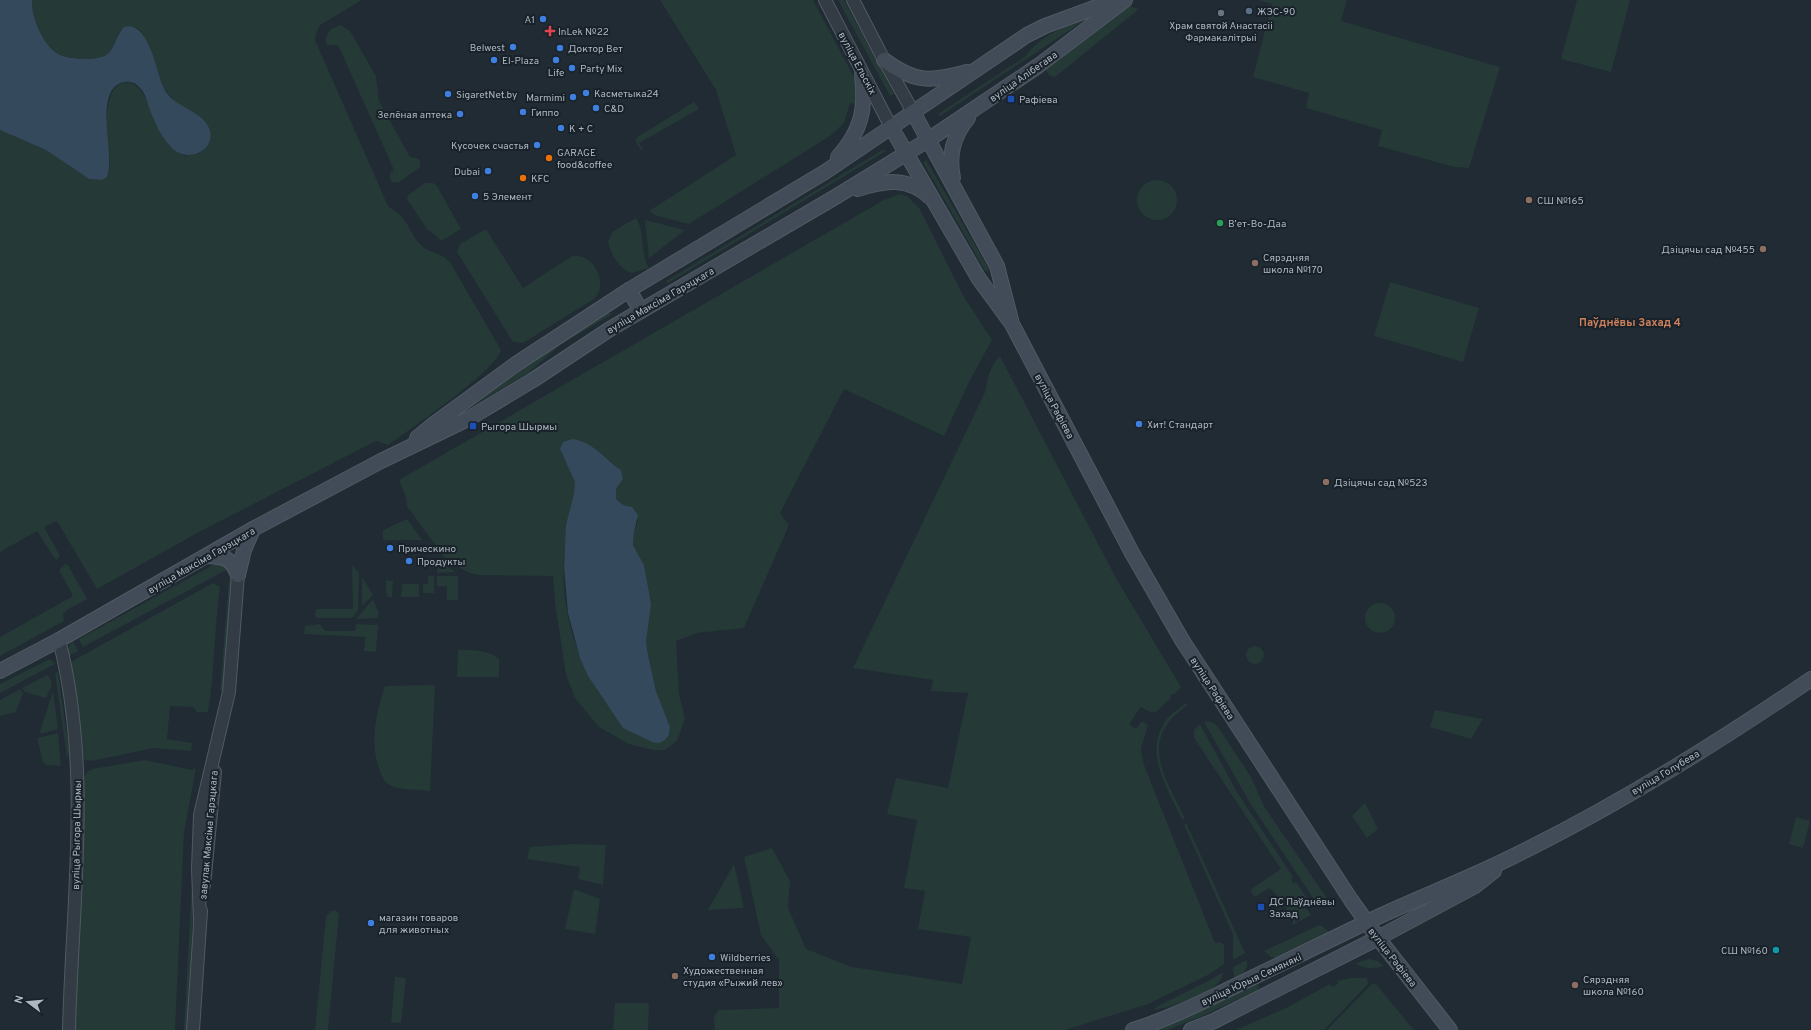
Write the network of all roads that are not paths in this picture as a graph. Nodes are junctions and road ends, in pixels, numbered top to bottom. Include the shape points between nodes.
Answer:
1 (825, 0) edge
2 (853, 0) edge
3 (1108, 0) edge
4 (1125, 0) edge
5 (884, 60) junction
6 (978, 68) junction
7 (862, 74) junction
8 (975, 110) junction
9 (913, 112) junction
10 (891, 127) junction
11 (928, 140) junction
12 (912, 150) junction
13 (825, 172) junction
14 (956, 192) junction
15 (837, 196) junction
16 (936, 202) junction
17 (629, 290) junction
18 (642, 311) junction
19 (1012, 324) junction
20 (403, 451) junction
21 (253, 529) junction
22 (208, 556) junction
23 (238, 575) junction
24 (59, 640) junction
25 (0, 671) edge
26 (1811, 679) edge
27 (1514, 856) junction
28 (1366, 922) junction
29 (1378, 938) junction
30 (69, 1030) edge
31 (193, 1030) edge
32 (1133, 1030) edge
33 (1191, 1030) edge
34 (1450, 1030) edge

1 - 7 street, вуліца Ельскіх
2 - 5 street
3 - 6 main road via 1096,8 1045,26
4 - 8 main road, вуліца Алібегава via 1078,38
5 - 6 main road via 907,75 928,80
5 - 9 street
6 - 9 main road
7 - 10 street, вуліца Ельскіх
7 - 13 main road via 864,92 861,122 855,136
8 - 11 main road, вуліца Алібегава
8 - 14 main road via 960,128 951,150 951,167
9 - 10 main road
9 - 11 main road, вуліца Рафіева
10 - 12 main road, вуліца Рафіева
10 - 13 main road, вуліца Максіма Гарэцкага
11 - 12 main road, вуліца Алібегава
11 - 14 main road, вуліца Рафіева
12 - 15 main road, вуліца Максіма Гарэцкага
12 - 16 main road, вуліца Рафіева
13 - 17 main road, вуліца Максіма Гарэцкага
14 - 19 main road, вуліца Рафіева via 997,266
15 - 16 main road via 888,181 899,181 923,190
15 - 18 main road, вуліца Максіма Гарэцкага
16 - 19 main road, вуліца Рафіева via 979,279
17 - 18 main road
17 - 20 main road, вуліца Максіма Гарэцкага via 516,364 434,424
18 - 20 main road, вуліца Максіма Гарэцкага via 468,419
19 - 28 main road, вуліца Рафіева via 1132,553 1182,640
20 - 21 main road, вуліца Максіма Гарэцкага
21 - 22 main road, вуліца Максіма Гарэцкага
21 - 23 main road via 244,550
22 - 23 main road via 229,560 234,564
22 - 24 main road, вуліца Максіма Гарэцкага
23 - 31 street, завулак Максіма Гарэцкага via 230,681 200,815 200,919
24 - 25 main road, вуліца Максіма Гарэцкага
24 - 30 street, вуліца Рыгора Шырмы via 72,704 77,767 77,862
26 - 27 main road, вуліца Голубева via 1733,732 1666,773
27 - 28 main road, вуліца Голубева
27 - 29 main road, вуліца Голубева via 1475,886
28 - 29 main road, вуліца Рафіева
28 - 32 main road, вуліца Юрыя Семянякі via 1211,998
29 - 33 main road, вуліца Юрыя Семянякі via 1214,1021
29 - 34 main road, вуліца Рафіева

